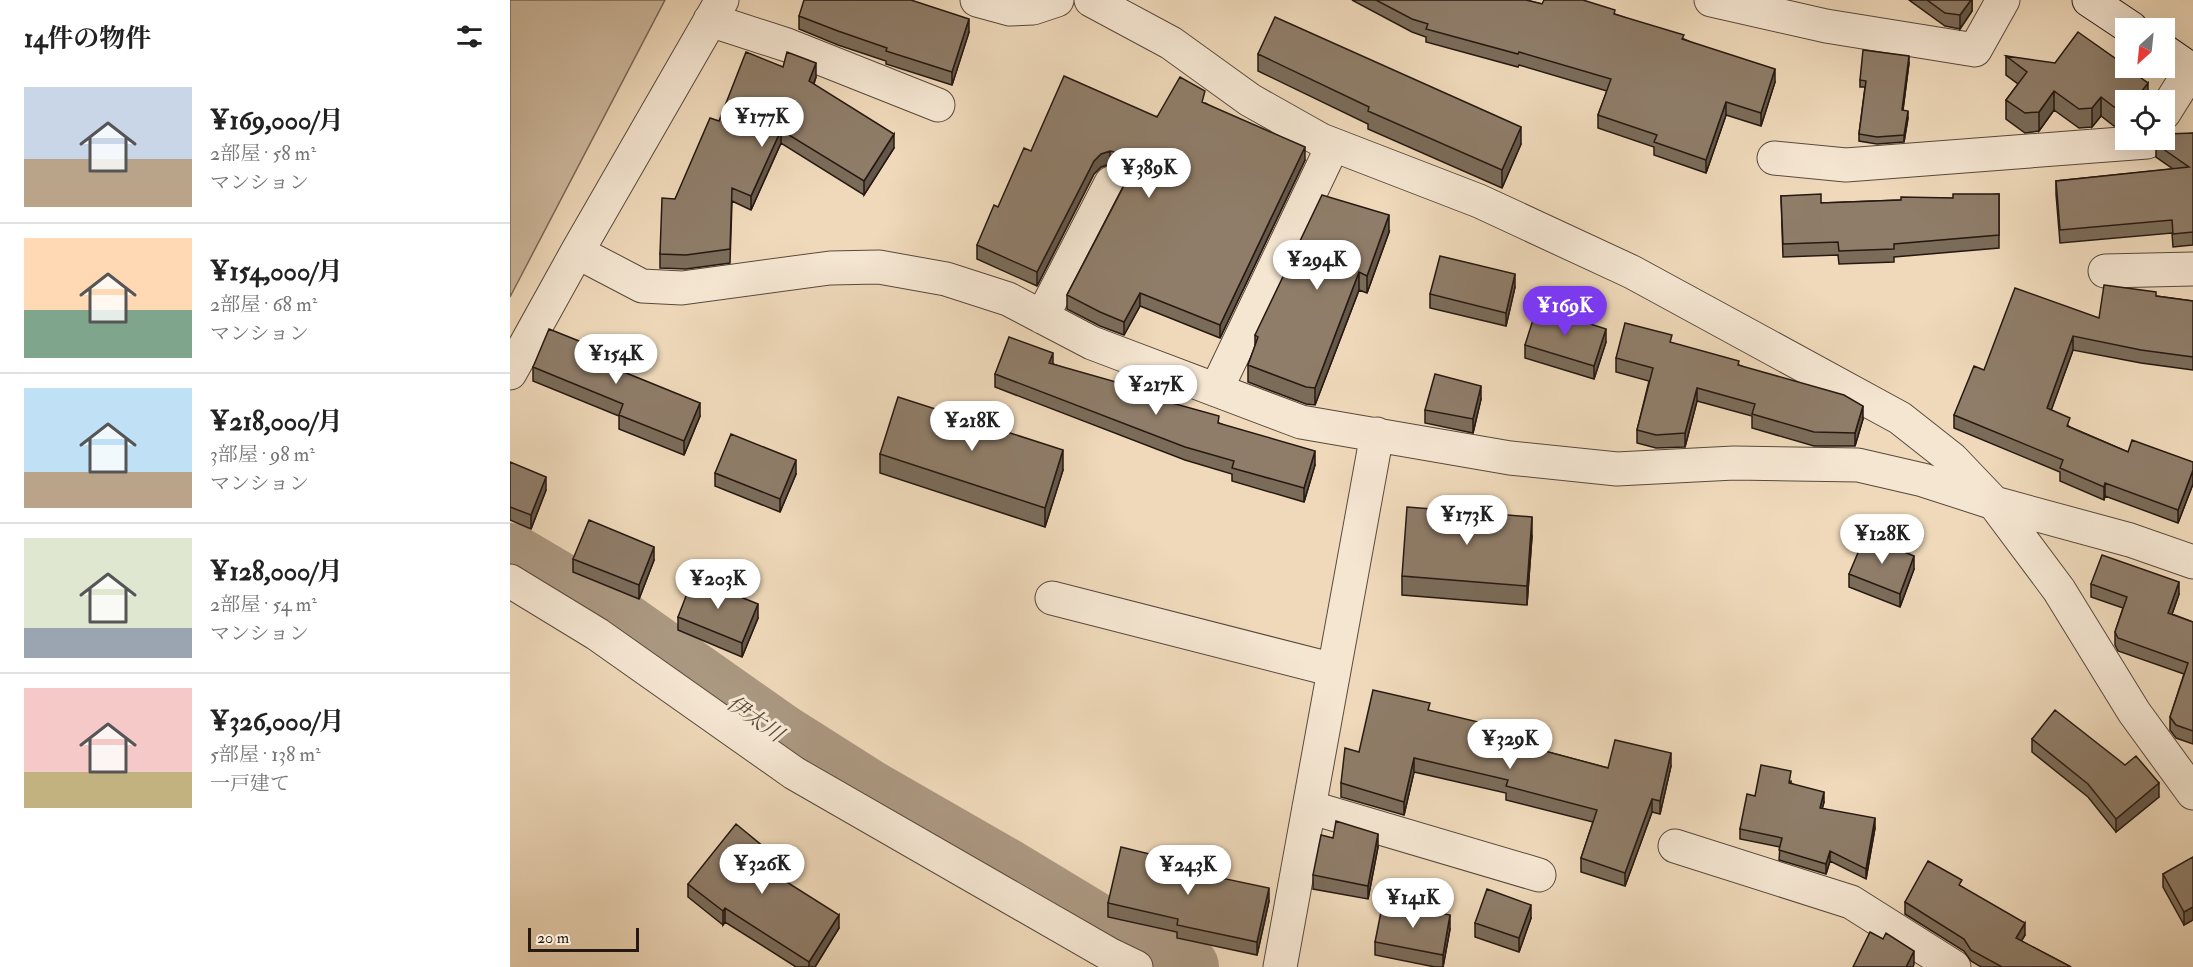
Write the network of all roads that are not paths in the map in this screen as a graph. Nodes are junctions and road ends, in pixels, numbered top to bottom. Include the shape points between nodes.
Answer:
1 (977, 0) edge
2 (1057, 0) edge
3 (1091, 0) edge
4 (1711, 0) edge
5 (2003, 0) edge
6 (2089, 0) edge
7 (716, 10) edge
8 (2116, 18) edge
9 (2175, 58) edge
10 (2192, 70) edge
11 (2175, 96) edge
12 (938, 105) dead end
13 (2115, 144) edge
14 (1333, 145) junction
15 (1774, 158) dead end
16 (1111, 183) dead end
17 (576, 252) junction
18 (2193, 269) edge
19 (2105, 271) dead end
20 (1042, 316) junction
21 (510, 373) edge
22 (1216, 390) junction
23 (1377, 434) junction
24 (1994, 503) junction
25 (2193, 562) edge
26 (510, 581) edge
27 (1052, 598) dead end
28 (1334, 670) junction
29 (2193, 793) edge
30 (1309, 807) junction
31 (1676, 846) dead end
32 (1539, 875) dead end
33 (1136, 967) edge
34 (1280, 967) edge
35 (1953, 967) edge

1 - 2 street via 1010,9 1033,8
3 - 14 street via 1171,43 1250,100
4 - 5 street via 1826,27 1975,50
6 - 8 street
7 - 12 street via 787,45
7 - 17 street
9 - 10 street
10 - 11 street
13 - 15 street via 1846,165
14 - 22 street
14 - 24 street via 1479,201 1632,272 1899,418 1952,459
16 - 20 street
17 - 20 street via 642,286 682,288 830,268 879,267 946,279 1008,299
17 - 21 street
18 - 19 street
20 - 22 street via 1092,343
22 - 23 street via 1301,422
23 - 24 street via 1510,458 1617,469 1734,463 1858,465 1923,480
23 - 28 street
24 - 25 street via 2130,540
24 - 29 street via 2059,590 2134,712
26 - 33 street via 597,634 794,773
27 - 28 street
28 - 30 street
30 - 32 street
30 - 34 street
31 - 35 street via 1851,902

